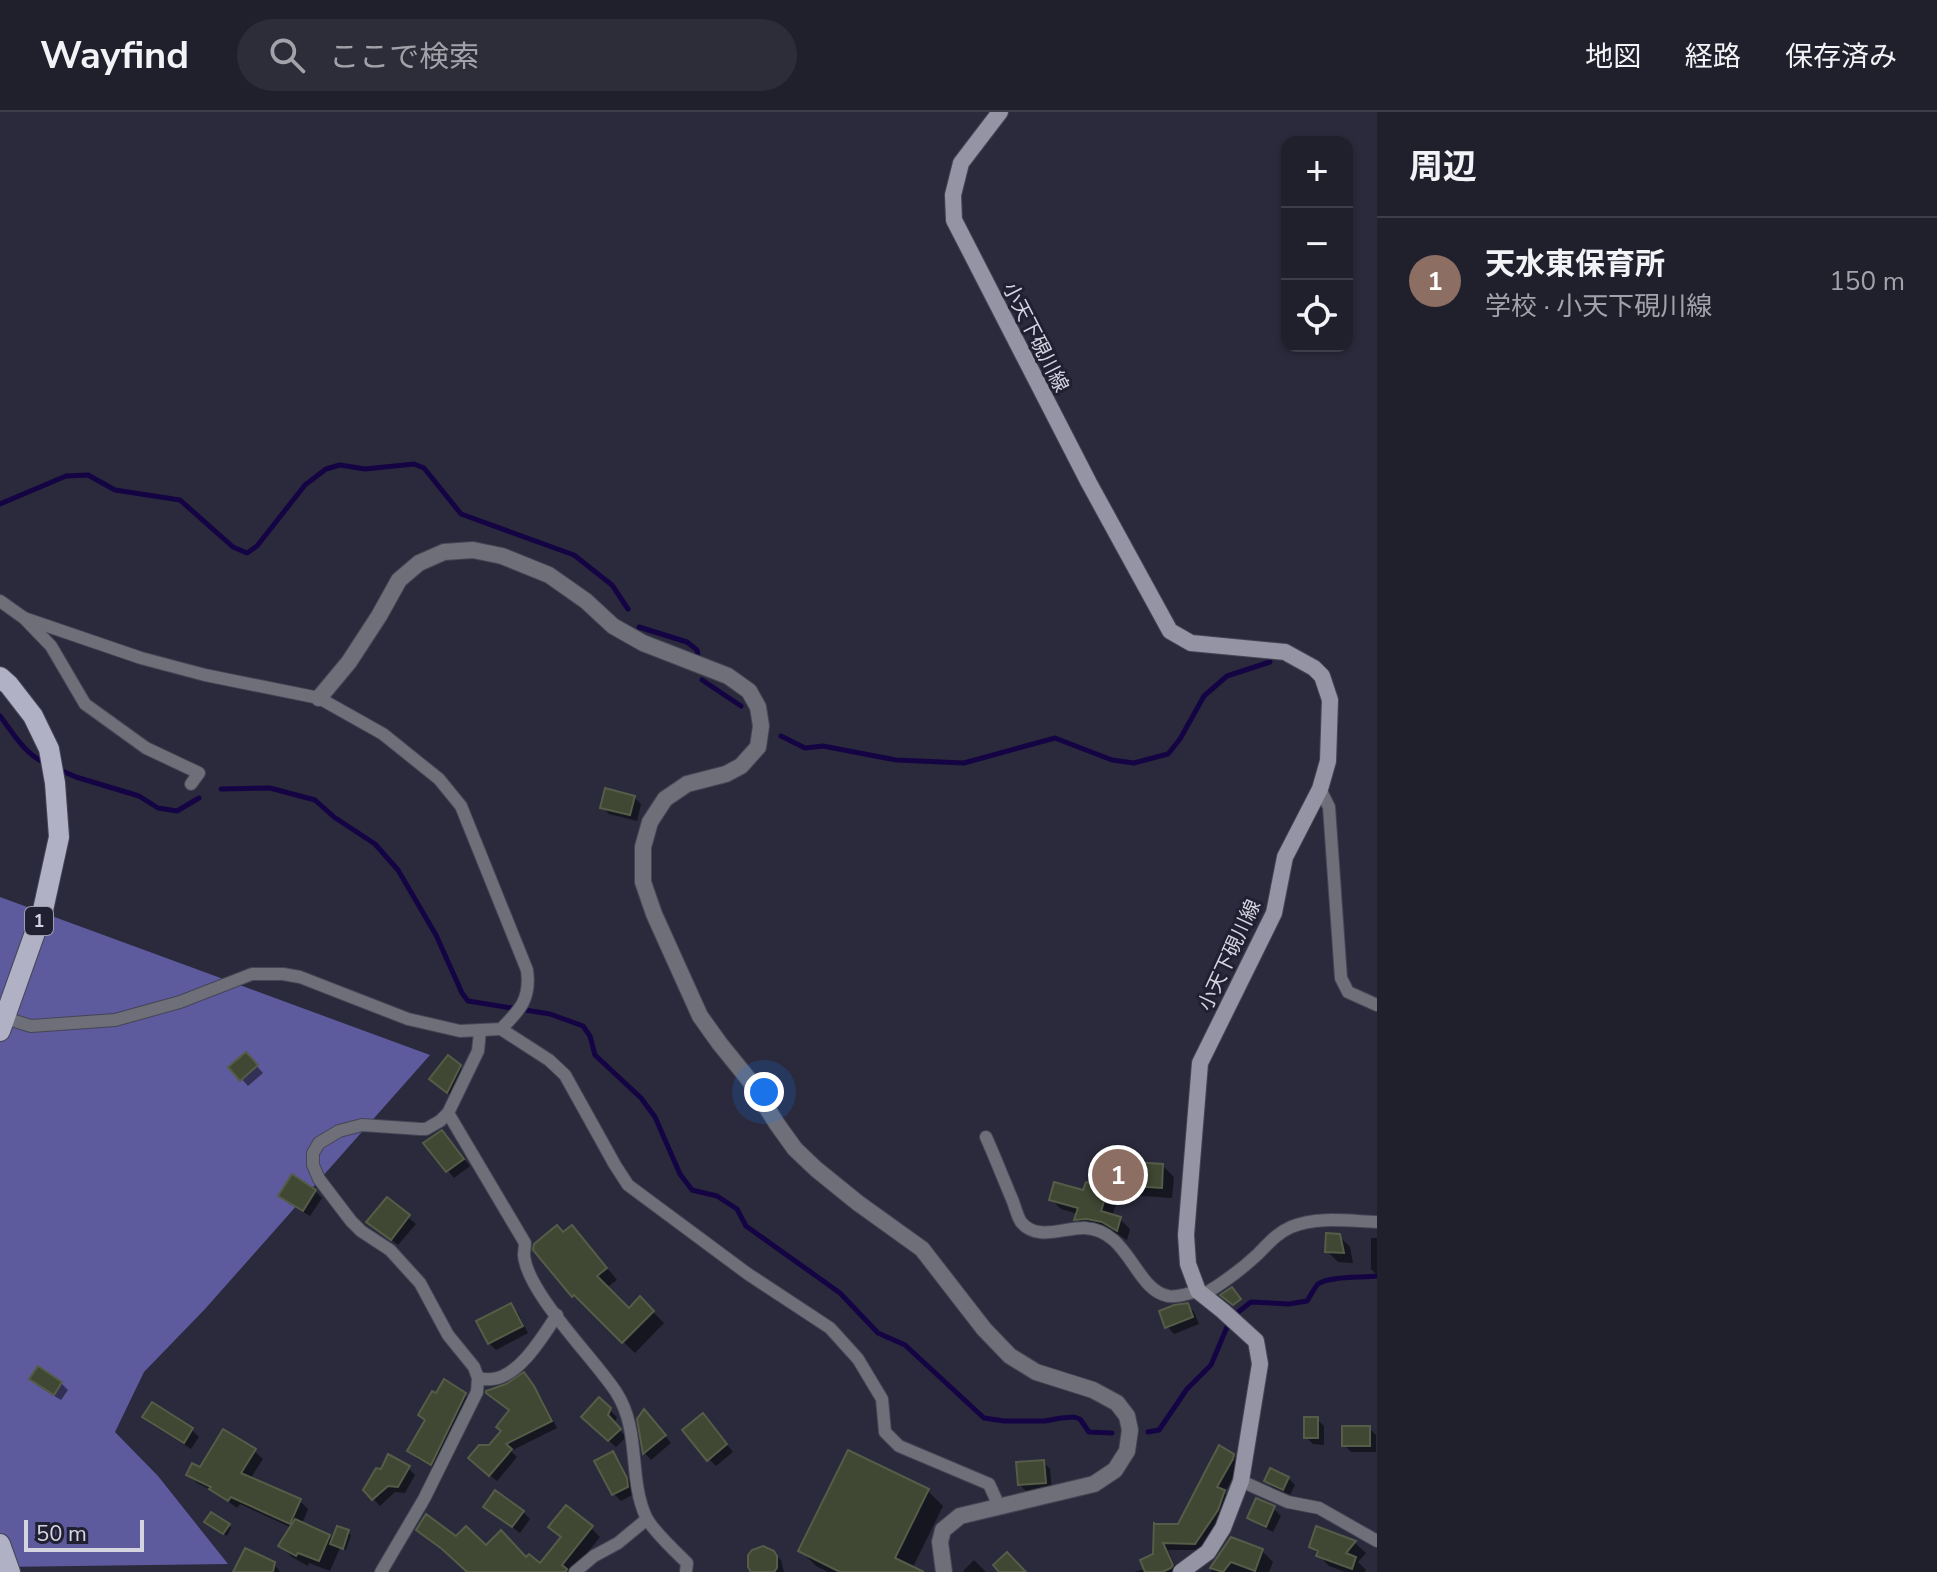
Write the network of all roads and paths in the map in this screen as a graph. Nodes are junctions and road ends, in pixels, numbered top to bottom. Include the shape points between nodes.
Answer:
1 (1000, 112) edge
2 (0, 601) edge
3 (24, 618) junction
4 (0, 677) edge
5 (319, 698) junction
6 (191, 784) dead end
7 (1320, 789) junction
8 (1377, 1005) edge
9 (2, 1024) edge
10 (501, 1029) junction
11 (480, 1031) junction
12 (448, 1113) junction
13 (986, 1137) dead end
14 (1377, 1222) edge
15 (1200, 1293) junction
16 (557, 1315) junction
17 (478, 1378) junction
18 (1241, 1481) junction
19 (999, 1506) junction
20 (647, 1519) junction
21 (1377, 1541) edge
22 (0, 1544) edge
23 (10, 1572) edge
24 (381, 1572) edge
25 (575, 1572) edge
26 (686, 1572) edge
27 (944, 1572) edge
28 (1181, 1572) edge

1 - 7 main road, 小天下硯川線 via 961,163 953,195 954,220 1170,631 1191,643 1285,652 1322,676 1330,700 1328,761
2 - 3 street
3 - 5 street via 141,658
3 - 6 street via 51,646 85,704 146,748 199,773
4 - 9 main road, 1 via 33,716 49,749 59,837 43,910
5 - 10 street via 383,734 439,779 461,806 527,970 529,986 519,1010
5 - 19 street via 349,662 399,580 444,552 473,550 549,575 613,626 728,676 749,691 758,707 758,747 741,766 687,784 665,799 650,822 643,847 643,882 700,1016 795,1149 922,1249 1010,1356 1036,1372 1093,1390 1117,1403 1127,1416 1127,1451 1115,1470 1094,1484
7 - 8 street via 1329,807 1341,978 1348,992
7 - 15 main road, 小天下硯川線 via 1285,857 1274,913 1200,1063 1186,1235 1188,1264
9 - 11 street via 115,1020 252,974 283,974 408,1019
10 - 11 street
10 - 19 street via 565,1075 628,1185 830,1328 858,1359 882,1399 885,1432 899,1446 989,1484
11 - 12 street via 478,1051
12 - 16 street via 525,1243 532,1279
12 - 17 street via 426,1129 362,1125 339,1131 319,1143 313,1165 351,1221 390,1250 420,1283
13 - 15 street via 1022,1223 1038,1232 1086,1228 1105,1234 1154,1289 1172,1297
14 - 15 street via 1316,1220 1290,1227 1226,1281
15 - 18 main road via 1256,1341 1260,1364
16 - 17 street via 513,1370 495,1380
16 - 20 street via 617,1393 629,1417
17 - 24 street via 477,1392 424,1499
18 - 21 street via 1288,1502 1319,1508
18 - 28 main road via 1208,1552
19 - 27 street via 960,1516 943,1530
20 - 25 street
20 - 26 street via 687,1563
22 - 23 main road

